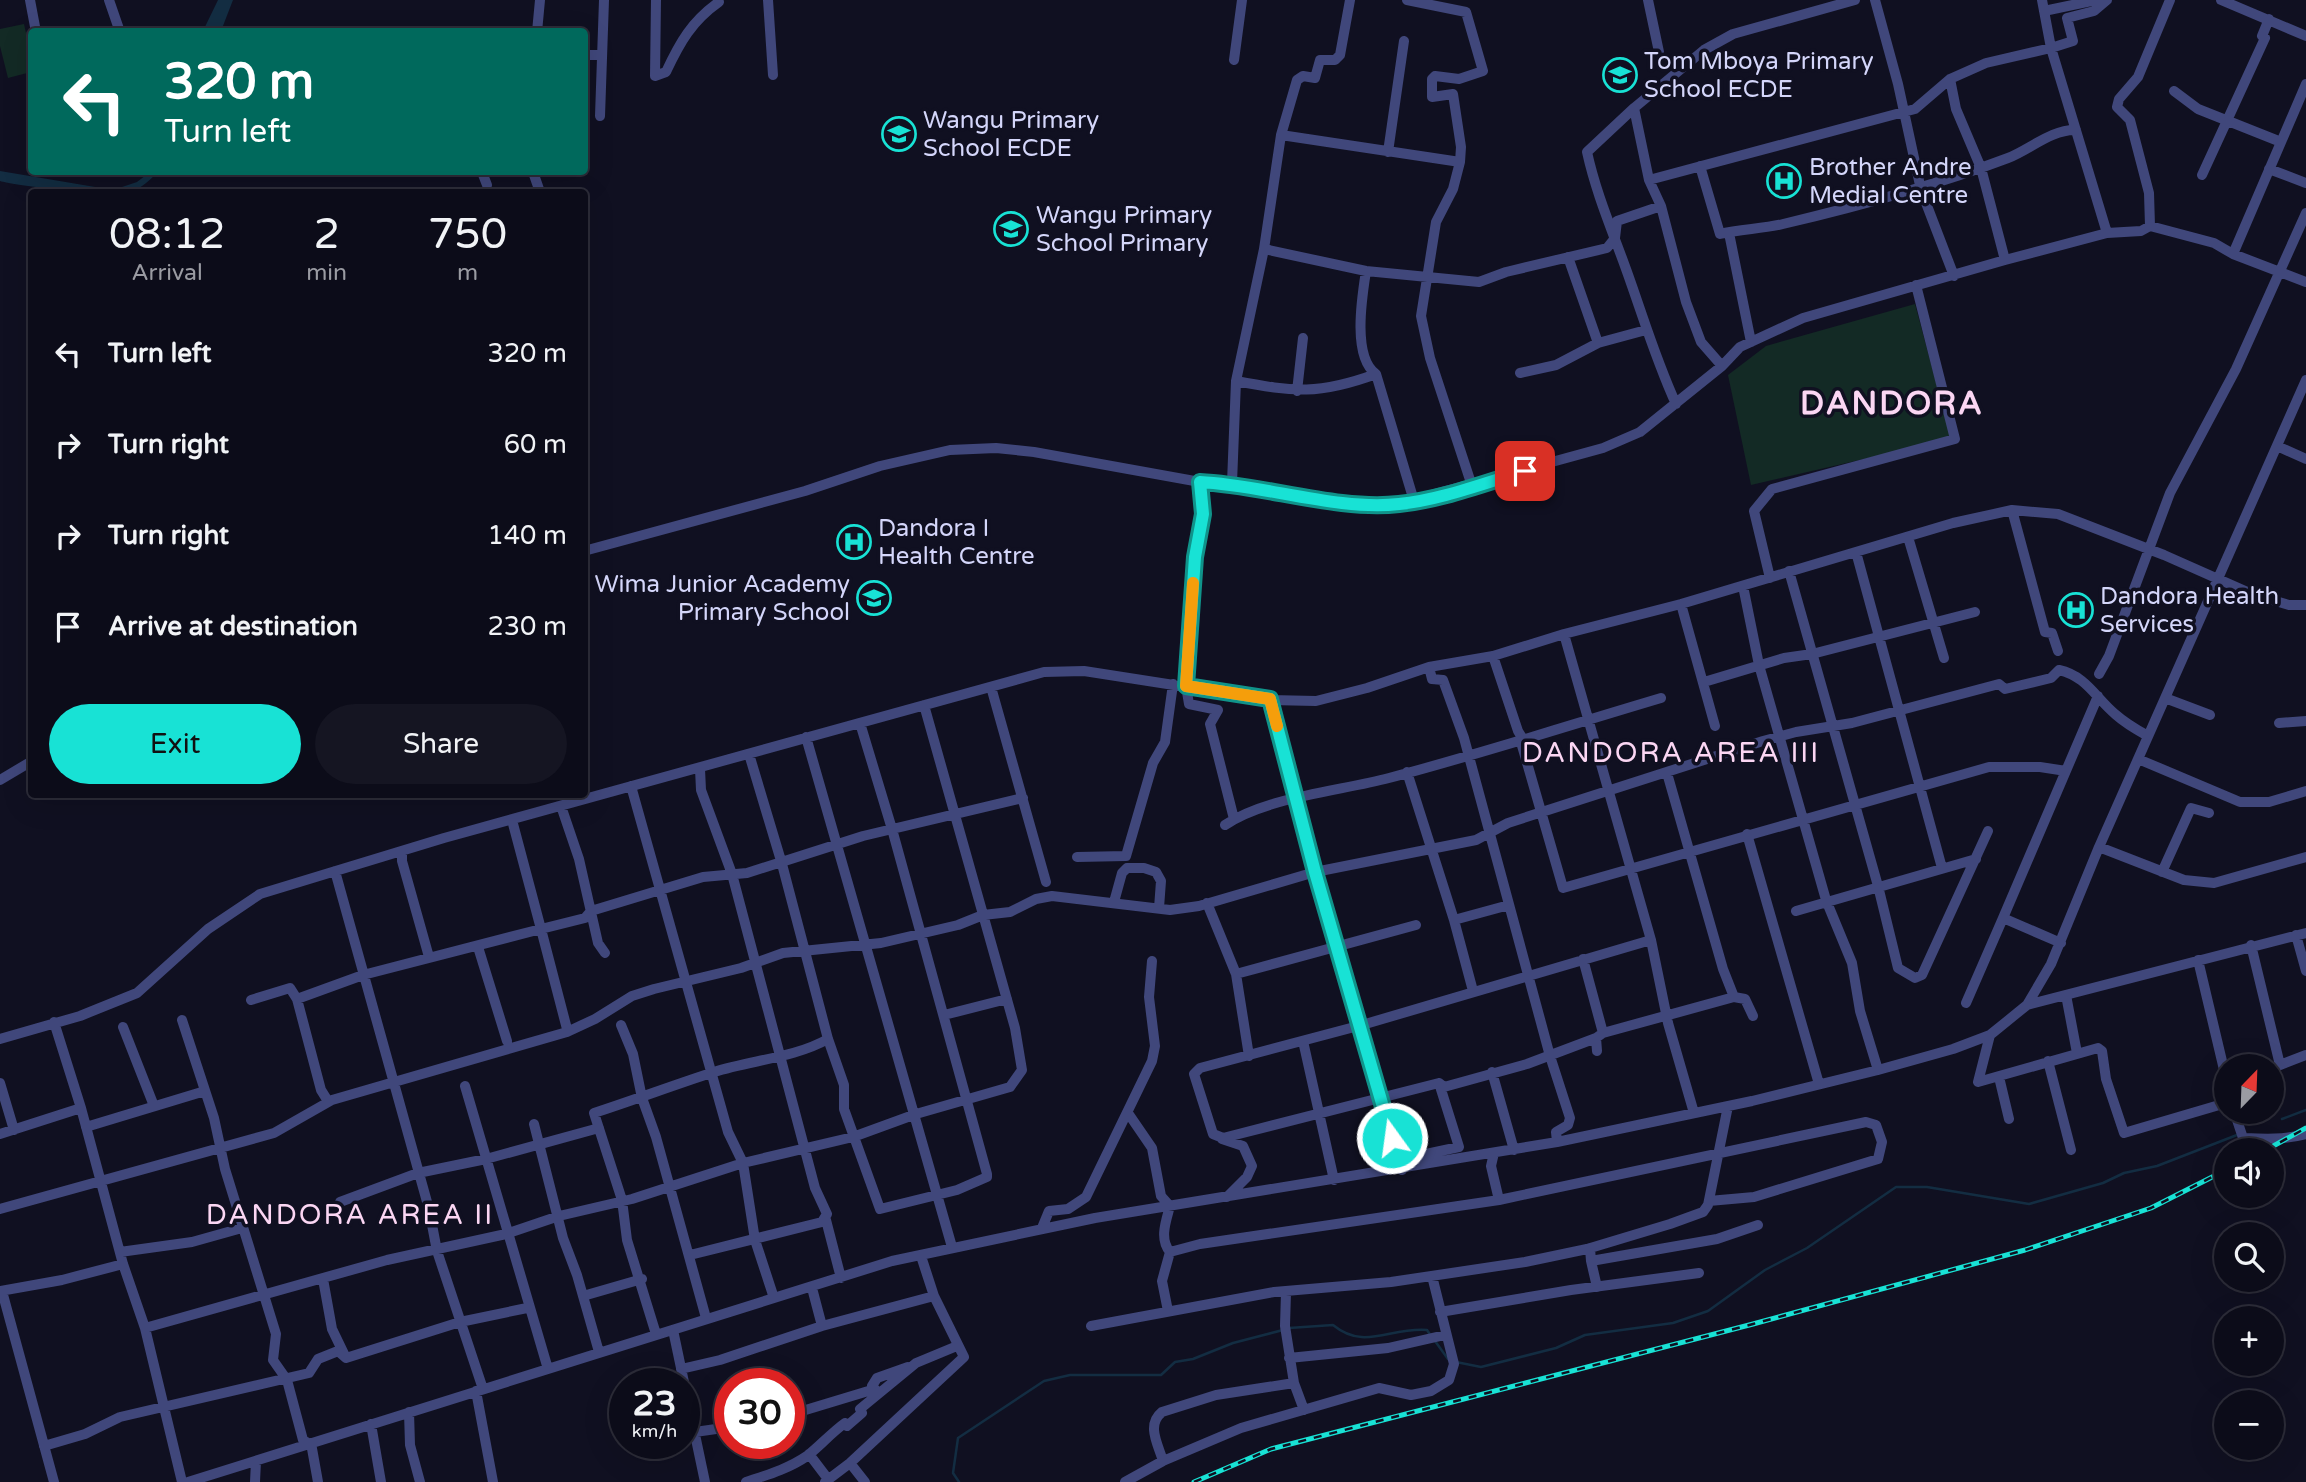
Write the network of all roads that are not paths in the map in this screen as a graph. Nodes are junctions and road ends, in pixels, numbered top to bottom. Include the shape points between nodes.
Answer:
1 (30, 0) edge
2 (109, 0) edge
3 (540, 0) edge
4 (604, 0) edge
5 (656, 0) edge
6 (768, 0) edge
7 (1242, 0) edge
8 (1350, 0) edge
9 (1407, 0) edge
10 (1648, 0) edge
11 (1854, 0) edge
12 (1875, 0) edge
13 (2096, 0) edge
14 (2107, 0) edge
15 (2170, 0) edge
16 (2228, 1) edge
17 (719, 2) dead end
18 (2043, 5) edge
19 (2269, 19) junction
20 (35, 28) edge
21 (119, 28) edge
22 (537, 28) edge
23 (2306, 36) edge
24 (1404, 41) dead end
25 (2051, 48) junction
26 (1659, 52) dead end
27 (588, 55) edge
28 (601, 55) junction
29 (1234, 60) dead end
30 (773, 75) dead end
31 (1950, 79) junction
32 (2306, 83) edge
33 (2174, 91) dead end
34 (1634, 108) junction
35 (1903, 113) junction
36 (600, 116) dead end
37 (2227, 120) junction
38 (2076, 130) junction
39 (1281, 135) junction
40 (2281, 142) junction
41 (1388, 152) junction
42 (1460, 162) junction
43 (1700, 166) junction
44 (1982, 168) junction
45 (2269, 169) junction
46 (483, 175) edge
47 (2202, 175) dead end
48 (1649, 180) junction
49 (2306, 183) edge
50 (487, 185) dead end
51 (1922, 190) junction
52 (1661, 206) junction
53 (2306, 213) edge
54 (2150, 226) junction
55 (1729, 233) junction
56 (2106, 233) junction
57 (1615, 238) junction
58 (1264, 249) junction
59 (2233, 254) junction
60 (1568, 257) junction
61 (2005, 260) junction
62 (1366, 271) junction
63 (2281, 272) junction
64 (1954, 276) junction
65 (1429, 277) junction
66 (2306, 282) edge
67 (1916, 285) junction
68 (1646, 330) junction
69 (1303, 338) dead end
70 (1751, 341) junction
71 (1598, 343) junction
72 (1722, 366) junction
73 (1520, 373) dead end
74 (1376, 374) junction
75 (2306, 380) edge
76 (1236, 381) junction
77 (1297, 391) junction
78 (1676, 404) junction
79 (2277, 446) junction
80 (2306, 459) edge
81 (1200, 482) junction
82 (1232, 483) junction
83 (1472, 486) junction
84 (1414, 501) junction
85 (2012, 510) junction
86 (1908, 537) junction
87 (588, 550) edge
88 (2150, 550) junction
89 (1856, 552) junction
90 (1789, 571) junction
91 (1770, 578) junction
92 (2218, 579) junction
93 (1744, 586) junction
94 (1681, 604) junction
95 (2306, 605) edge
96 (1975, 612) dead end
97 (1934, 622) junction
98 (1564, 634) junction
99 (1881, 636) junction
100 (2058, 651) dead end
101 (1812, 654) junction
102 (1493, 656) junction
103 (1944, 659) dead end
104 (1759, 665) junction
105 (1429, 667) junction
106 (2099, 674) dead end
107 (1704, 682) junction
108 (1173, 684) junction
109 (1186, 686) junction
110 (992, 687) junction
111 (2098, 696) junction
112 (1661, 698) dead end
113 (2165, 698) junction
114 (1270, 699) junction
115 (924, 705) junction
116 (1901, 710) junction
117 (2210, 715) dead end
118 (1589, 720) junction
119 (2306, 721) edge
120 (860, 723) junction
121 (2278, 723) dead end
122 (1715, 726) dead end
123 (1833, 726) junction
124 (1780, 736) junction
125 (2148, 736) junction
126 (806, 737) junction
127 (1523, 741) junction
128 (749, 754) junction
129 (1468, 757) junction
130 (2138, 759) junction
131 (28, 763) edge
132 (700, 769) junction
133 (2066, 771) junction
134 (1407, 772) junction
135 (1667, 773) junction
136 (0, 780) edge
137 (631, 786) junction
138 (1921, 787) junction
139 (1608, 792) junction
140 (2306, 792) edge
141 (1023, 798) junction
142 (1296, 799) junction
143 (561, 806) junction
144 (1855, 807) junction
145 (1539, 813) junction
146 (2209, 813) dead end
147 (955, 814) junction
148 (1804, 819) junction
149 (512, 820) junction
150 (892, 829) junction
151 (1988, 831) dead end
152 (1489, 834) junction
153 (1747, 834) junction
154 (838, 844) junction
155 (2099, 847) junction
156 (1428, 848) junction
157 (1690, 851) junction
158 (402, 852) junction
159 (1077, 857) dead end
160 (2306, 857) edge
161 (1976, 859) junction
162 (782, 864) junction
163 (1630, 867) junction
164 (1942, 868) junction
165 (335, 871) junction
166 (1315, 872) junction
167 (2162, 872) junction
168 (732, 874) junction
169 (1046, 883) dead end
170 (1878, 886) junction
171 (661, 891) junction
172 (1826, 900) junction
173 (1114, 902) junction
174 (1207, 903) junction
175 (1508, 905) junction
176 (1159, 908) junction
177 (591, 911) junction
178 (1796, 911) dead end
179 (983, 915) junction
180 (2003, 918) junction
181 (1454, 919) junction
182 (1416, 925) dead end
183 (541, 929) junction
184 (920, 933) junction
185 (2301, 934) edge
186 (1651, 940) junction
187 (2061, 943) junction
188 (2251, 945) junction
189 (867, 946) junction
190 (478, 947) junction
191 (1338, 947) junction
192 (806, 949) junction
193 (605, 953) dead end
194 (429, 957) junction
195 (1583, 959) junction
196 (2199, 960) junction
197 (1153, 961) dead end
198 (755, 964) junction
199 (2306, 971) edge
200 (1236, 974) junction
201 (1529, 974) junction
202 (363, 975) junction
203 (687, 980) junction
204 (1473, 991) junction
205 (2066, 995) junction
206 (1734, 997) junction
207 (297, 999) junction
208 (1007, 999) junction
209 (251, 1000) dead end
210 (1966, 1003) dead end
211 (2027, 1005) junction
212 (1668, 1015) junction
213 (944, 1016) junction
214 (1753, 1016) dead end
215 (181, 1020) dead end
216 (54, 1022) junction
217 (621, 1025) dead end
218 (1362, 1025) junction
219 (123, 1027) dead end
220 (567, 1029) dead end
221 (1990, 1035) junction
222 (1600, 1036) junction
223 (0, 1039) edge
224 (828, 1039) junction
225 (507, 1041) dead end
226 (1303, 1041) junction
227 (1597, 1051) dead end
228 (2077, 1053) junction
229 (780, 1054) junction
230 (2221, 1054) edge
231 (2273, 1054) edge
232 (2306, 1055) edge
233 (1249, 1056) junction
234 (1550, 1056) junction
235 (2048, 1061) junction
236 (2284, 1064) edge
237 (1878, 1070) junction
238 (713, 1072) junction
239 (1492, 1072) junction
240 (1999, 1077) junction
241 (392, 1082) junction
242 (0, 1083) edge
243 (1439, 1083) junction
244 (1819, 1084) junction
245 (465, 1086) dead end
246 (205, 1091) junction
247 (1382, 1096) junction
248 (326, 1098) dead end
249 (642, 1098) junction
250 (967, 1101) junction
251 (154, 1106) junction
252 (1728, 1106) junction
253 (2214, 1107) edge
254 (82, 1108) junction
255 (1694, 1113) junction
256 (916, 1114) junction
257 (1128, 1114) junction
258 (1319, 1115) junction
259 (2009, 1119) dead end
260 (534, 1124) dead end
261 (2238, 1124) edge
262 (86, 1127) junction
263 (599, 1128) junction
264 (14, 1129) junction
265 (0, 1134) edge
266 (2306, 1134) edge
267 (853, 1137) junction
268 (1219, 1138) junction
269 (1557, 1142) junction
270 (538, 1146) junction
271 (804, 1147) junction
272 (220, 1149) junction
273 (1514, 1150) junction
274 (2071, 1150) dead end
275 (1494, 1153) junction
276 (1718, 1155) junction
277 (486, 1159) junction
278 (743, 1163) junction
279 (1400, 1165) junction
280 (418, 1173) junction
281 (1334, 1180) junction
282 (101, 1182) junction
283 (669, 1185) junction
284 (936, 1195) junction
285 (1227, 1197) junction
286 (622, 1200) junction
287 (1499, 1200) junction
288 (1709, 1201) junction
289 (341, 1202) dead end
290 (1170, 1206) junction
291 (0, 1209) edge
292 (559, 1216) junction
293 (826, 1220) junction
294 (1758, 1225) dead end
295 (242, 1228) junction
296 (1042, 1228) junction
297 (506, 1234) junction
298 (755, 1240) junction
299 (952, 1247) junction
300 (1590, 1248) junction
301 (437, 1251) junction
302 (1170, 1252) junction
303 (690, 1255) junction
304 (921, 1256) junction
305 (122, 1258) junction
306 (1591, 1261) junction
307 (1699, 1273) dead end
308 (1432, 1276) junction
309 (841, 1278) junction
310 (323, 1279) junction
311 (642, 1279) junction
312 (1597, 1287) junction
313 (812, 1288) junction
314 (1, 1291) edge
315 (1286, 1292) junction
316 (583, 1296) junction
317 (934, 1296) junction
318 (264, 1297) junction
319 (774, 1298) junction
320 (527, 1308) junction
321 (1168, 1311) junction
322 (1440, 1312) junction
323 (706, 1318) junction
324 (460, 1322) junction
325 (822, 1326) junction
326 (1091, 1326) dead end
327 (145, 1328) junction
328 (673, 1330) junction
329 (656, 1334) junction
330 (1445, 1335) junction
331 (957, 1346) junction
332 (599, 1352) junction
333 (346, 1358) junction
334 (1289, 1358) junction
335 (681, 1368) edge
336 (685, 1368) edge
337 (548, 1369) junction
338 (287, 1380) junction
339 (1294, 1383) junction
340 (480, 1390) junction
341 (876, 1392) junction
342 (163, 1408) junction
343 (1304, 1410) junction
344 (805, 1411) edge
345 (409, 1412) junction
346 (371, 1424) junction
347 (310, 1443) junction
348 (44, 1446) junction
349 (809, 1454) junction
350 (700, 1457) edge
351 (257, 1461) junction
352 (1163, 1461) junction
353 (850, 1463) junction
354 (826, 1480) edge
355 (54, 1482) edge
356 (182, 1482) edge
357 (188, 1482) edge
358 (255, 1482) edge
359 (318, 1482) edge
360 (380, 1482) edge
361 (420, 1482) edge
362 (493, 1482) edge
363 (705, 1482) edge
364 (746, 1482) edge
365 (865, 1482) edge
366 (1125, 1482) edge

1 - 20 street
2 - 21 street
3 - 22 street
4 - 28 street
5 - 17 street via 655,76 666,72 682,37 700,15
6 - 30 street
7 - 29 street
8 - 39 street via 1339,59 1320,60 1314,79 1298,78
9 - 42 street via 1466,12 1483,71 1459,79 1432,79 1432,97 1452,94
10 - 26 street
11 - 34 street via 1733,34 1704,50
12 - 35 street
13 - 18 street
14 - 25 street via 2094,11 2067,18 2073,41
15 - 54 street via 2138,77 2117,107 2130,120 2149,193
16 - 19 street
18 - 25 street
19 - 23 street
19 - 37 street via 2265,38
24 - 41 street
25 - 31 street via 1986,64
25 - 38 street
27 - 28 street
28 - 36 street
31 - 35 street via 1915,109
31 - 44 street via 1956,109
32 - 40 street
33 - 37 street via 2198,109
34 - 48 street
34 - 57 street via 1587,152 1595,191
35 - 43 street
35 - 51 street
37 - 40 street
37 - 47 street
38 - 44 street
38 - 56 street
39 - 41 street
39 - 58 street
40 - 45 street
41 - 42 street
42 - 65 street via 1453,189 1436,222
43 - 48 street
43 - 55 street via 1720,234
44 - 51 street
44 - 61 street
45 - 49 street
45 - 59 street
46 - 50 street
48 - 52 street
51 - 55 street
51 - 64 street
52 - 57 street via 1617,221
52 - 72 street via 1701,342
53 - 63 street
54 - 56 street
54 - 59 street via 2214,243
55 - 70 street
56 - 61 street
57 - 60 street via 1607,248
57 - 68 street
58 - 62 street
58 - 76 street
59 - 63 street
60 - 65 street via 1479,282
60 - 71 street
61 - 64 street
62 - 65 street
62 - 74 street via 1360,332 1369,369
63 - 66 street
63 - 88 street via 2170,493
64 - 67 street
65 - 83 street via 1421,316
67 - 70 street via 1804,318
67 - 91 street via 1955,439 1772,489 1754,511
68 - 71 street
68 - 78 street
69 - 77 street
70 - 72 street
71 - 73 street via 1556,365
72 - 78 street
74 - 77 street via 1340,387
74 - 84 street
75 - 79 street
76 - 77 street
76 - 82 street
78 - 83 street via 1640,432 1603,448
79 - 80 street
79 - 92 street
81 - 82 street
81 - 87 street via 996,448 950,450
81 - 109 street via 1203,514 1195,557
82 - 84 street via 1360,503
83 - 84 street
85 - 86 street
85 - 88 street via 2058,514
85 - 100 street via 2045,632 2052,634
86 - 89 street
86 - 97 street
88 - 92 street
88 - 106 street
89 - 90 street
89 - 99 street
90 - 91 street
90 - 101 street
91 - 93 street
92 - 95 street via 2289,605
92 - 113 street
93 - 94 street
93 - 104 street
94 - 98 street
94 - 107 street
96 - 97 street
97 - 99 street
97 - 103 street
98 - 102 street
98 - 118 street
99 - 101 street
99 - 116 street
101 - 104 street
101 - 123 street
102 - 105 street
102 - 127 street
104 - 107 street
104 - 124 street
105 - 114 street via 1316,701
105 - 129 street via 1432,680 1443,680
107 - 122 street
108 - 109 street
108 - 110 street via 1064,670
108 - 159 street via 1165,742 1153,763 1126,856
109 - 114 street
109 - 142 street via 1189,704 1218,709 1210,724 1230,822
110 - 115 street
110 - 141 street
111 - 116 street via 2073,673 2059,670 2051,678 2006,688 1999,684
111 - 125 street via 2116,715
111 - 133 street
112 - 118 street
113 - 117 street
113 - 125 street
114 - 142 street
115 - 120 street
115 - 147 street
116 - 123 street
116 - 138 street
118 - 127 street
118 - 139 street
119 - 121 street
120 - 126 street
120 - 150 street
123 - 124 street
123 - 144 street
124 - 135 street
124 - 148 street
125 - 130 street
126 - 128 street
126 - 154 street
127 - 129 street
127 - 145 street
128 - 132 street
128 - 162 street
129 - 134 street
129 - 152 street
130 - 140 street via 2239,802 2269,802
130 - 155 street
131 - 136 street
132 - 137 street
132 - 168 street via 701,790
133 - 138 street via 1989,767
133 - 180 street
134 - 142 street
134 - 156 street
135 - 139 street
135 - 157 street
137 - 143 street
137 - 171 street
138 - 144 street
138 - 164 street
139 - 145 street
139 - 163 street
141 - 147 street
141 - 169 street
142 - 166 street
143 - 149 street
143 - 177 street
144 - 148 street
144 - 170 street
145 - 152 street
145 - 163 street via 1563,888
146 - 167 street via 2191,808
147 - 150 street
147 - 179 street
148 - 153 street
148 - 172 street
149 - 158 street
149 - 183 street
150 - 154 street
150 - 184 street
151 - 161 street
152 - 156 street
152 - 175 street
153 - 157 street
153 - 244 street
154 - 162 street
154 - 189 street
155 - 167 street
155 - 187 street
156 - 166 street
156 - 181 street
157 - 163 street
157 - 206 street
158 - 165 street
158 - 194 street
160 - 167 street via 2214,883
161 - 164 street
161 - 170 street via 1922,975 1914,978 1894,960
162 - 168 street
162 - 192 street
163 - 186 street
164 - 170 street
165 - 202 street
165 - 216 street via 260,894 208,929 137,993
166 - 174 street
166 - 191 street
168 - 171 street via 703,877
168 - 198 street
170 - 172 street
171 - 177 street
171 - 203 street
172 - 178 street
172 - 237 street via 1852,963 1860,1011
173 - 176 street
173 - 176 street via 1122,873 1127,868 1144,868 1156,872 1161,881
173 - 179 street via 1052,896 993,916
174 - 176 street
174 - 200 street
175 - 181 street
175 - 201 street
177 - 183 street via 585,918
177 - 193 street
179 - 184 street
179 - 208 street
180 - 187 street
180 - 210 street
181 - 204 street
182 - 191 street
183 - 190 street
183 - 220 street
184 - 189 street
184 - 213 street
185 - 188 street
185 - 199 street
186 - 195 street
186 - 212 street
187 - 211 street
188 - 196 street
188 - 231 street
189 - 192 street
189 - 256 street
190 - 194 street
190 - 225 street
191 - 200 street
191 - 218 street
192 - 198 street
192 - 224 street
194 - 202 street
195 - 201 street
195 - 222 street
196 - 205 street
196 - 230 street
197 - 257 street via 1149,1013 1155,1046
198 - 203 street
198 - 229 street
200 - 233 street
201 - 204 street
201 - 234 street
202 - 207 street
202 - 241 street
203 - 238 street
203 - 241 street via 632,996 567,1032
204 - 218 street
205 - 211 street
205 - 228 street
206 - 212 street
206 - 214 street via 1745,999
207 - 209 street via 290,988
207 - 248 street
208 - 213 street
208 - 250 street via 1022,1062 1019,1077 1010,1087
211 - 221 street
212 - 222 street
212 - 255 street
213 - 250 street
215 - 246 street
216 - 223 street
216 - 254 street
217 - 249 street via 633,1054
218 - 226 street
218 - 247 street
219 - 251 street
221 - 237 street
221 - 240 street via 1978,1082
222 - 227 street
222 - 234 street
224 - 229 street via 805,1052
224 - 267 street via 844,1085 844,1109
226 - 233 street
226 - 258 street
228 - 235 street
228 - 253 street via 2102,1051 2124,1133
229 - 238 street
229 - 271 street
232 - 236 street
233 - 268 street via 1195,1072 1207,1118
234 - 239 street
234 - 269 street via 1570,1118 1568,1125 1556,1132
235 - 240 street
235 - 274 street
237 - 244 street
238 - 249 street
238 - 278 street via 728,1132
239 - 243 street via 1444,1087
239 - 273 street
240 - 259 street
241 - 272 street via 332,1100 274,1133
241 - 280 street
242 - 264 street
243 - 247 street
243 - 279 street via 1460,1147
244 - 252 street
245 - 277 street
246 - 251 street
246 - 272 street
247 - 258 street
247 - 279 street
249 - 263 street via 594,1113
249 - 283 street
250 - 256 street
250 - 284 street via 987,1177
251 - 262 street
252 - 255 street
252 - 276 street
254 - 262 street
254 - 264 street
255 - 269 street
256 - 267 street
256 - 284 street
257 - 290 street via 1152,1148 1161,1196
257 - 296 street via 1086,1197 1068,1209 1049,1212
258 - 268 street
258 - 281 street
260 - 270 street
261 - 266 street via 2243,1138 2269,1141
262 - 282 street
263 - 270 street
263 - 286 street
264 - 265 street
267 - 271 street
267 - 284 street via 880,1209
268 - 285 street via 1243,1146 1252,1166
269 - 273 street
270 - 277 street
270 - 292 street
271 - 278 street
271 - 293 street via 819,1201 827,1209
272 - 282 street
272 - 295 street
273 - 275 street
275 - 279 street
275 - 287 street via 1491,1166
276 - 287 street
276 - 288 street
276 - 288 street via 1866,1122 1876,1125 1882,1149 1878,1159 1754,1197
277 - 280 street
277 - 297 street
278 - 283 street
278 - 298 street
279 - 281 street
280 - 289 street
280 - 301 street
281 - 285 street
282 - 291 street
282 - 305 street
283 - 286 street
283 - 303 street
284 - 299 street
285 - 290 street
286 - 292 street
286 - 311 street via 627,1240
287 - 302 street
288 - 300 street via 1703,1212
290 - 296 street
290 - 302 street via 1164,1229
292 - 297 street
292 - 316 street
293 - 298 street
293 - 309 street
294 - 306 street via 1717,1239
295 - 305 street
295 - 318 street
296 - 299 street
297 - 301 street
297 - 320 street
298 - 303 street
298 - 319 street
299 - 304 street
300 - 306 street
300 - 308 street
301 - 310 street
301 - 324 street
302 - 321 street via 1162,1282
303 - 323 street
304 - 309 street
304 - 317 street
305 - 314 street via 62,1280
305 - 327 street
306 - 312 street
307 - 312 street
308 - 315 street
308 - 322 street
309 - 313 street
310 - 318 street
310 - 333 street via 332,1329
311 - 316 street
311 - 329 street
312 - 322 street
313 - 319 street
313 - 325 street
314 - 348 street
315 - 321 street
315 - 334 street
316 - 332 street
317 - 325 street
317 - 331 street
318 - 327 street
318 - 338 street via 276,1334 273,1360
319 - 323 street
320 - 324 street
320 - 337 street
321 - 326 street
322 - 330 street
323 - 328 street
324 - 333 street
324 - 340 street
325 - 336 street via 753,1351
327 - 342 street
328 - 329 street
328 - 335 street
329 - 332 street
330 - 334 street via 1388,1348
330 - 343 street via 1454,1364 1441,1387 1411,1395 1379,1388
331 - 341 street via 916,1363
331 - 353 street via 965,1355 963,1360
332 - 337 street
333 - 338 street via 338,1351 318,1359 309,1373
334 - 339 street
337 - 340 street
338 - 342 street
338 - 347 street via 303,1440
339 - 343 street
339 - 352 street via 1216,1395 1162,1412 1153,1427
340 - 345 street
340 - 362 street
341 - 344 street
341 - 349 street via 860,1409 862,1413
342 - 348 street via 120,1417
342 - 356 street
343 - 352 street via 1241,1428
345 - 346 street
345 - 361 street via 410,1446
346 - 347 street
346 - 360 street
347 - 351 street
347 - 359 street
348 - 355 street
349 - 354 street
349 - 364 street
350 - 363 street
351 - 357 street
351 - 358 street
352 - 366 street
353 - 354 street
353 - 365 street

